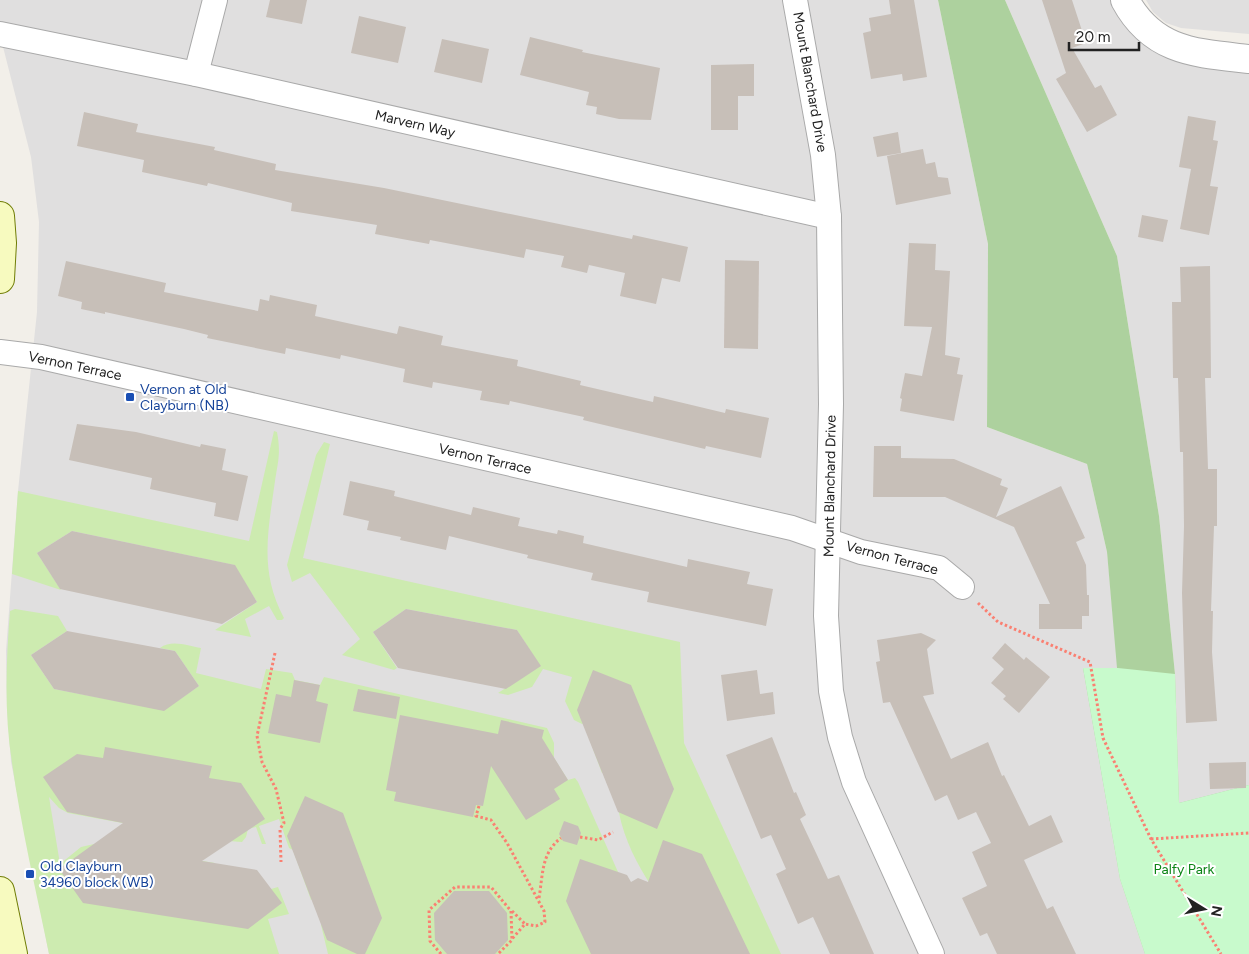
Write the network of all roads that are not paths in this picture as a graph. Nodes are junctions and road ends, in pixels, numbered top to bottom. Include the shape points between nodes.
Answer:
1 (214, 0) edge
2 (796, 0) edge
3 (1125, 0) edge
4 (0, 34) edge
5 (1249, 59) edge
6 (196, 74) junction
7 (0, 216) edge
8 (830, 217) junction
9 (0, 279) edge
10 (0, 352) edge
11 (828, 540) junction
12 (962, 587) road end
13 (0, 892) edge
14 (13, 954) edge
15 (932, 954) edge

1 - 6 street
2 - 8 street, Mount Blanchard Drive via 823,156
3 - 5 street via 1150,33 1171,45 1191,52
4 - 6 street, Marvern Way
6 - 8 street, Marvern Way
7 - 9 main road
8 - 11 street, Mount Blanchard Drive via 832,404
10 - 11 street, Vernon Terrace via 41,357 792,528
11 - 12 street, Vernon Terrace via 862,552 939,568
11 - 15 street, Mount Blanchard Drive via 826,616 831,691 840,737 854,782
13 - 14 main road

